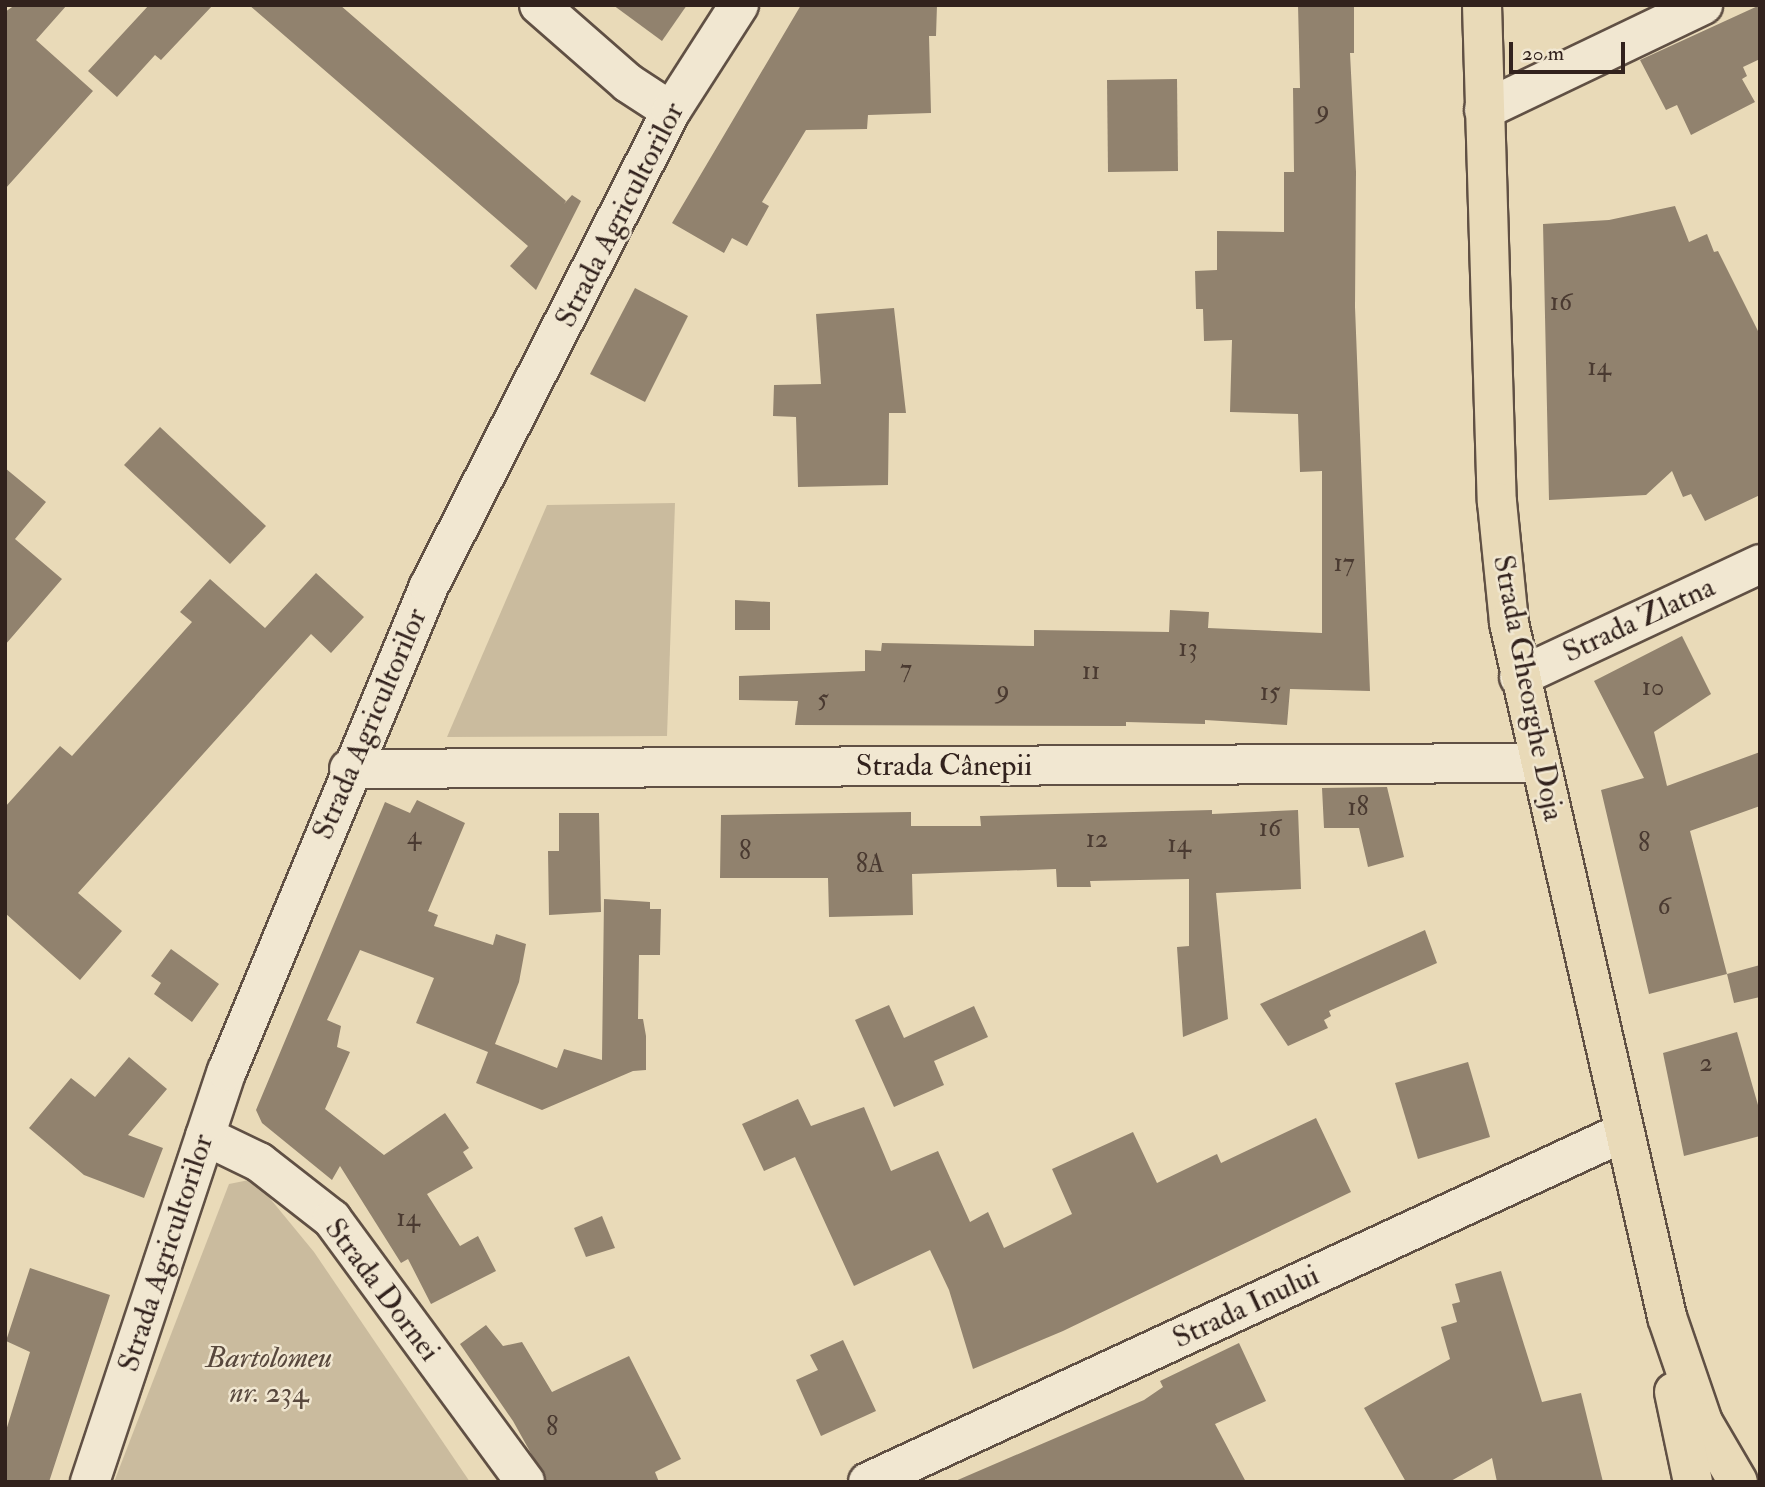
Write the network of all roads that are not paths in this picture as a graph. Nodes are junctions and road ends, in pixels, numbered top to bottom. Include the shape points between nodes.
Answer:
1 (539, 5) edge
2 (739, 5) edge
3 (1482, 5) edge
4 (1703, 5) edge
5 (1484, 110) junction
6 (671, 111) junction
7 (1760, 564) edge
8 (1520, 677) junction
9 (1538, 763) junction
10 (349, 769) junction
11 (1624, 1132) junction
12 (205, 1136) junction
13 (1668, 1317) junction
14 (90, 1482) edge
15 (525, 1482) edge
16 (868, 1482) edge
17 (1693, 1482) edge
18 (1738, 1482) edge

1 - 6 street via 628,83
2 - 6 street, Strada Agricultorilor
3 - 5 main road, Strada Gheorghe Doja
4 - 5 street
5 - 8 main road, Strada Gheorghe Doja via 1497,502 1503,582
6 - 10 street, Strada Agricultorilor via 429,586
7 - 8 street, Strada Zlatna
8 - 9 main road, Strada Gheorghe Doja
9 - 10 street, Strada Cânepii
9 - 11 main road, Strada Gheorghe Doja via 1597,995
10 - 12 street, Strada Agricultorilor
11 - 13 main road, Strada Gheorghe Doja
11 - 16 street, Strada Inului
12 - 14 street, Strada Agricultorilor
12 - 15 street, Strada Dornei via 260,1162 332,1219
13 - 17 main road, Strada Gheorghe Doja via 1673,1387
13 - 18 main road, Strada Gheorghe Doja via 1703,1422

